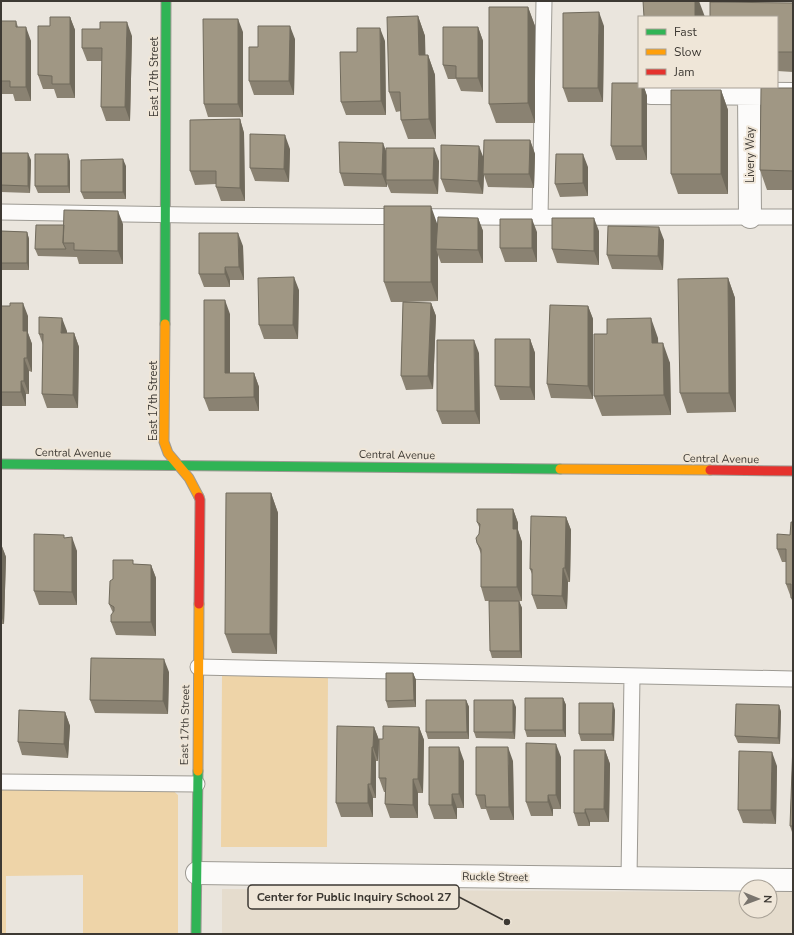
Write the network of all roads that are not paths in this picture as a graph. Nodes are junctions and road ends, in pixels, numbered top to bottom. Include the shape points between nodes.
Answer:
1 (166, 1) edge
2 (544, 1) edge
3 (651, 93) dead end
4 (749, 94) junction
5 (793, 94) edge
6 (1, 212) edge
7 (165, 215) junction
8 (540, 217) junction
9 (750, 217) junction
10 (793, 217) edge
11 (1, 464) edge
12 (180, 466) junction
13 (793, 471) edge
14 (198, 667) junction
15 (632, 676) junction
16 (793, 679) edge
17 (1, 782) edge
18 (197, 784) junction
19 (197, 873) junction
20 (629, 878) junction
21 (793, 880) edge
22 (196, 934) edge

1 - 7 street, East 17th Street
2 - 8 lane
3 - 4 street
4 - 5 street
4 - 9 street, Livery Way
6 - 7 lane
7 - 8 lane
7 - 12 street, East 17th Street via 164,442 173,462
8 - 9 lane
9 - 10 lane
11 - 12 street, Central Avenue
12 - 13 street, Central Avenue
12 - 14 street, East 17th Street via 200,500
14 - 15 lane
14 - 18 street, East 17th Street
15 - 16 lane
15 - 20 lane
17 - 18 lane
18 - 19 street, East 17th Street
19 - 20 street, Ruckle Street
19 - 22 street, East 17th Street
20 - 21 street, Ruckle Street

